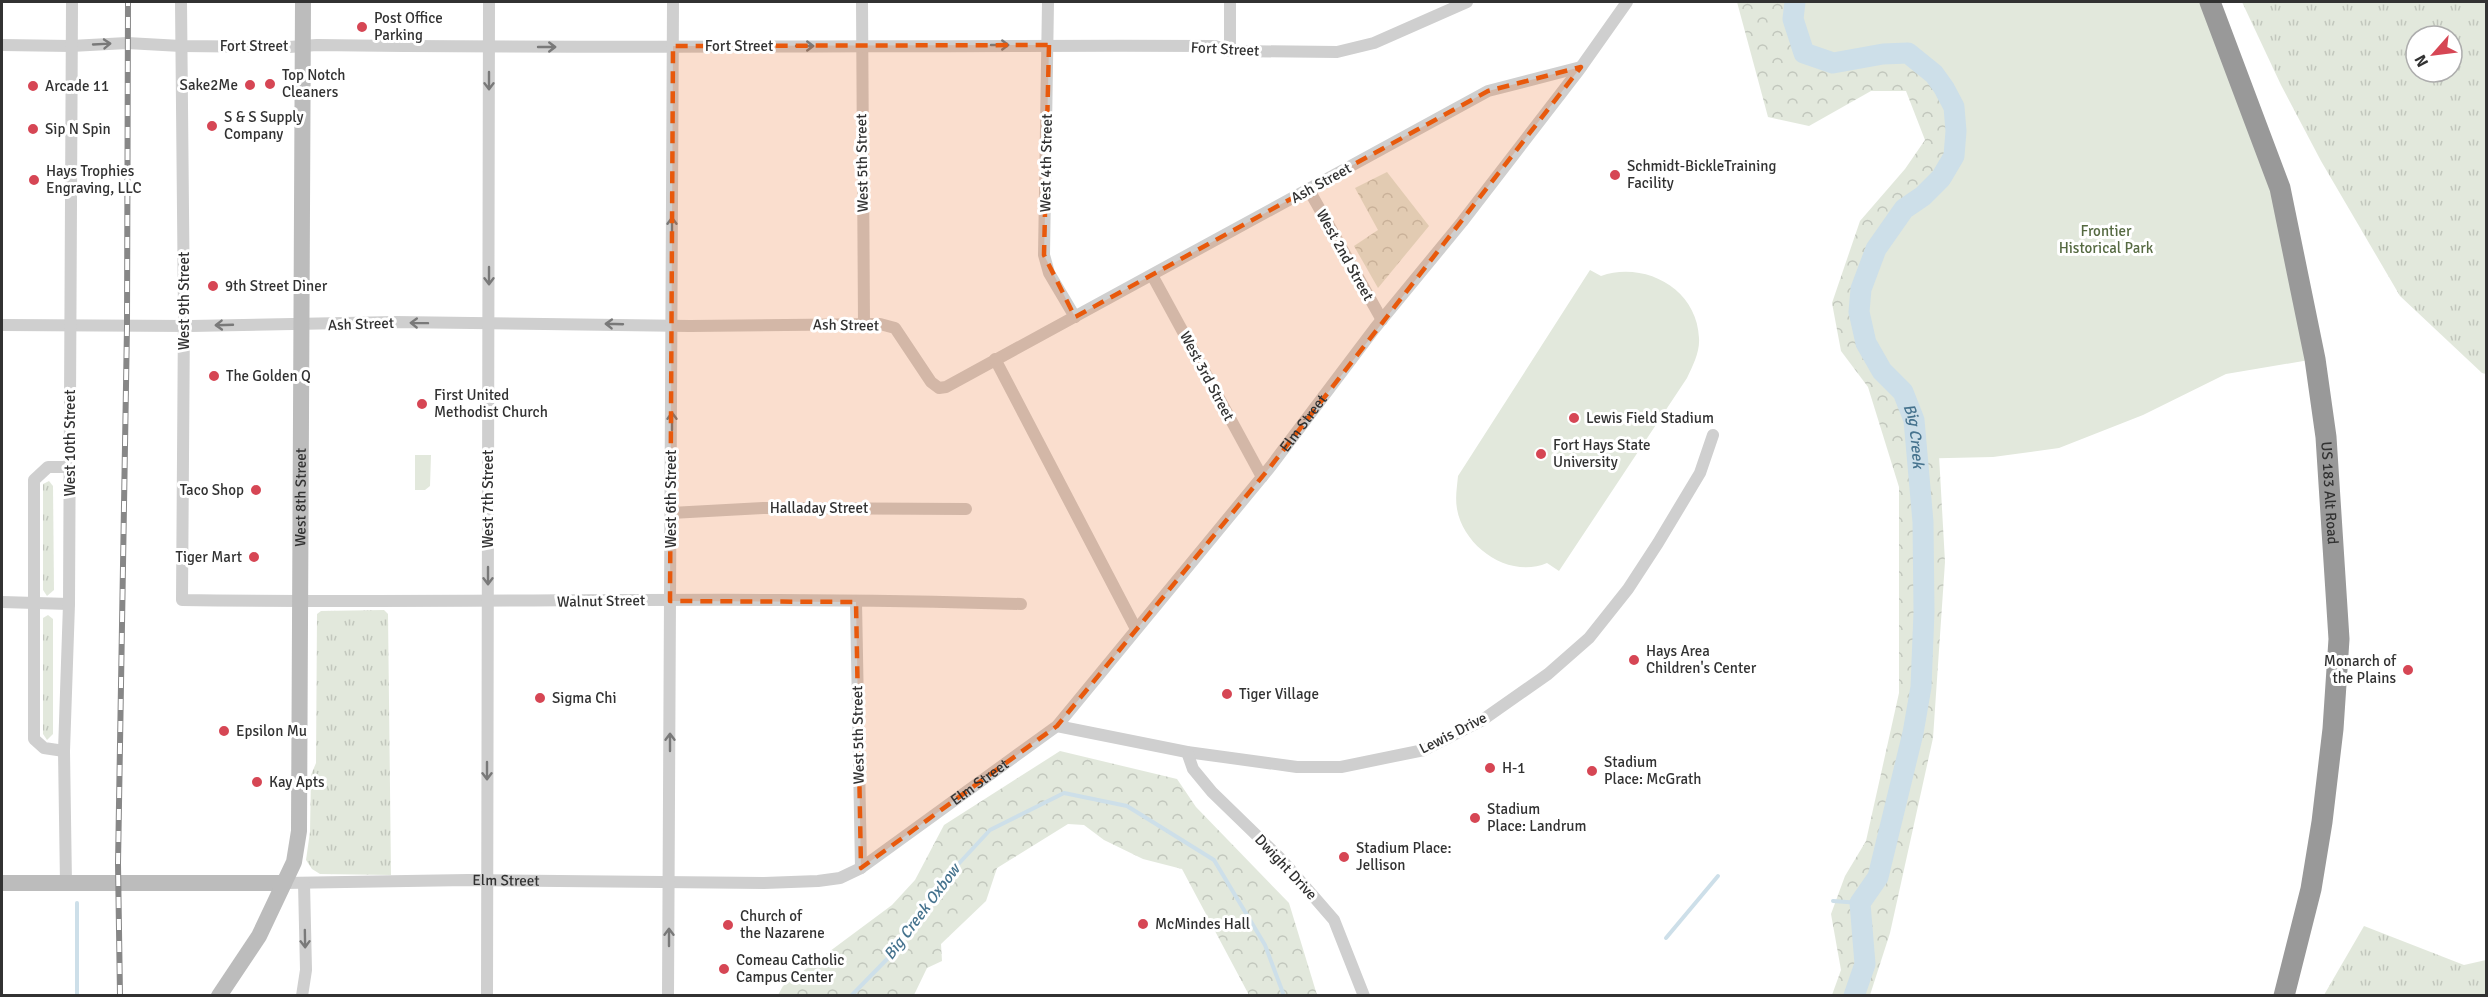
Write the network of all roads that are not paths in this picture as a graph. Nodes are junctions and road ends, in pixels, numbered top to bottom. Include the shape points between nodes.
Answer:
1 (72, 2) edge
2 (181, 2) edge
3 (303, 2) edge
4 (489, 2) edge
5 (673, 2) edge
6 (862, 2) edge
7 (1048, 2) edge
8 (1230, 2) edge
9 (1467, 2) edge
10 (2210, 2) edge
11 (1625, 5) edge
12 (2, 45) edge
13 (303, 45) junction
14 (1049, 45) junction
15 (71, 46) junction
16 (181, 46) junction
17 (673, 46) junction
18 (862, 46) junction
19 (489, 47) junction
20 (1230, 51) junction
21 (1581, 67) junction
22 (1309, 190) junction
23 (1152, 275) junction
24 (1075, 317) junction
25 (1382, 320) junction
26 (2, 324) edge
27 (864, 324) junction
28 (302, 325) junction
29 (488, 325) junction
30 (70, 326) junction
31 (184, 326) junction
32 (672, 326) junction
33 (995, 359) junction
34 (1713, 435) dead end
35 (69, 467) junction
36 (1262, 477) junction
37 (966, 508) dead end
38 (671, 513) junction
39 (182, 600) joint
40 (300, 601) junction
41 (670, 601) junction
42 (2, 602) edge
43 (856, 602) junction
44 (34, 603) junction
45 (487, 603) junction
46 (69, 604) junction
47 (1021, 604) dead end
48 (1136, 629) junction
49 (1057, 726) junction
50 (64, 751) junction
51 (1187, 752) junction
52 (861, 867) junction
53 (486, 880) junction
54 (669, 881) junction
55 (2, 883) edge
56 (284, 883) junction
57 (303, 883) junction
58 (66, 884) junction
59 (219, 996) edge
60 (302, 996) edge
61 (487, 996) edge
62 (668, 996) edge
63 (1364, 996) edge
64 (2284, 996) edge

1 - 15 street, West 10th Street
2 - 16 street, West 9th Street
3 - 13 main road, West 8th Street
4 - 19 street, West 7th Street
5 - 17 street, West 6th Street
6 - 18 street, West 5th Street
7 - 14 street, West 4th Street
8 - 20 street
9 - 20 street, Fort Street via 1374,43 1337,52
10 - 64 highway, US 183 Alt Road via 2280,188 2315,359 2326,449 2338,639 2333,729 2311,889
11 - 21 street, Elm Street
12 - 15 street, Fort Street
13 - 16 street, Fort Street
13 - 19 street, Fort Street
13 - 28 main road, West 8th Street
18 -> 14 street, Fort Street
14 - 20 street, Fort Street via 1215,46
14 - 24 street, West 4th Street via 1044,255
15 -> 16 street, Fort Street
15 - 30 street, West 10th Street
16 - 31 street, West 9th Street
17 -> 18 street, Fort Street
19 -> 17 street, Fort Street
32 -> 17 street, West 6th Street
18 - 27 street, West 5th Street
19 -> 29 street, West 7th Street
21 - 22 street, Ash Street via 1488,91
21 - 25 street, Elm Street
22 - 23 street, Ash Street
22 - 25 street, West 2nd Street
23 - 24 street, Ash Street
23 - 36 street, West 3rd Street
24 - 33 street, Ash Street
25 - 36 street, Elm Street
26 - 30 street, Ash Street
27 - 32 street, Ash Street
27 - 33 street, Ash Street via 895,328 939,388
29 -> 28 street, Ash Street
28 -> 31 street, Ash Street
28 - 40 main road, West 8th Street
32 -> 29 street, Ash Street
29 -> 45 street, West 7th Street
30 - 31 street, Ash Street
30 - 35 street, West 10th Street
31 - 39 street, West 9th Street
38 -> 32 street, West 6th Street
33 - 48 street
34 - 51 street, Lewis Drive via 1700,473 1658,543 1589,638 1548,674 1476,724 1424,750 1341,767 1297,767
35 - 44 street via 48,467 34,480
35 - 46 street, West 10th Street
36 - 48 street, Elm Street
37 - 38 street, Halladay Street via 763,508
38 - 41 street, West 6th Street
39 - 40 street, Walnut Street
40 - 45 street, Walnut Street
40 - 56 main road, West 8th Street via 299,831 294,862
41 - 43 street, Walnut Street
41 - 45 street, Walnut Street
54 -> 41 street, West 6th Street
42 - 44 street
43 - 47 street, Walnut Street
43 - 52 street, West 5th Street
44 - 46 street
44 - 50 street via 34,739 44,748
45 -> 53 street, West 7th Street
46 - 50 street, West 10th Street
48 - 49 street, Elm Street
49 - 51 street, Lewis Drive
49 - 52 street, Elm Street
50 - 58 street, West 10th Street
51 - 63 street, Dwight Drive via 1193,769 1212,792 1281,859 1334,920
52 - 54 street, Elm Street via 840,878 818,881
53 - 54 street, Elm Street
53 - 57 street, Elm Street
53 - 61 street, West 7th Street
62 -> 54 street, West 6th Street
55 - 58 main road, Elm Street
56 - 57 street, Elm Street
56 - 58 main road, Elm Street
56 - 59 main road, West 8th Street via 259,936
57 -> 60 street via 306,970

